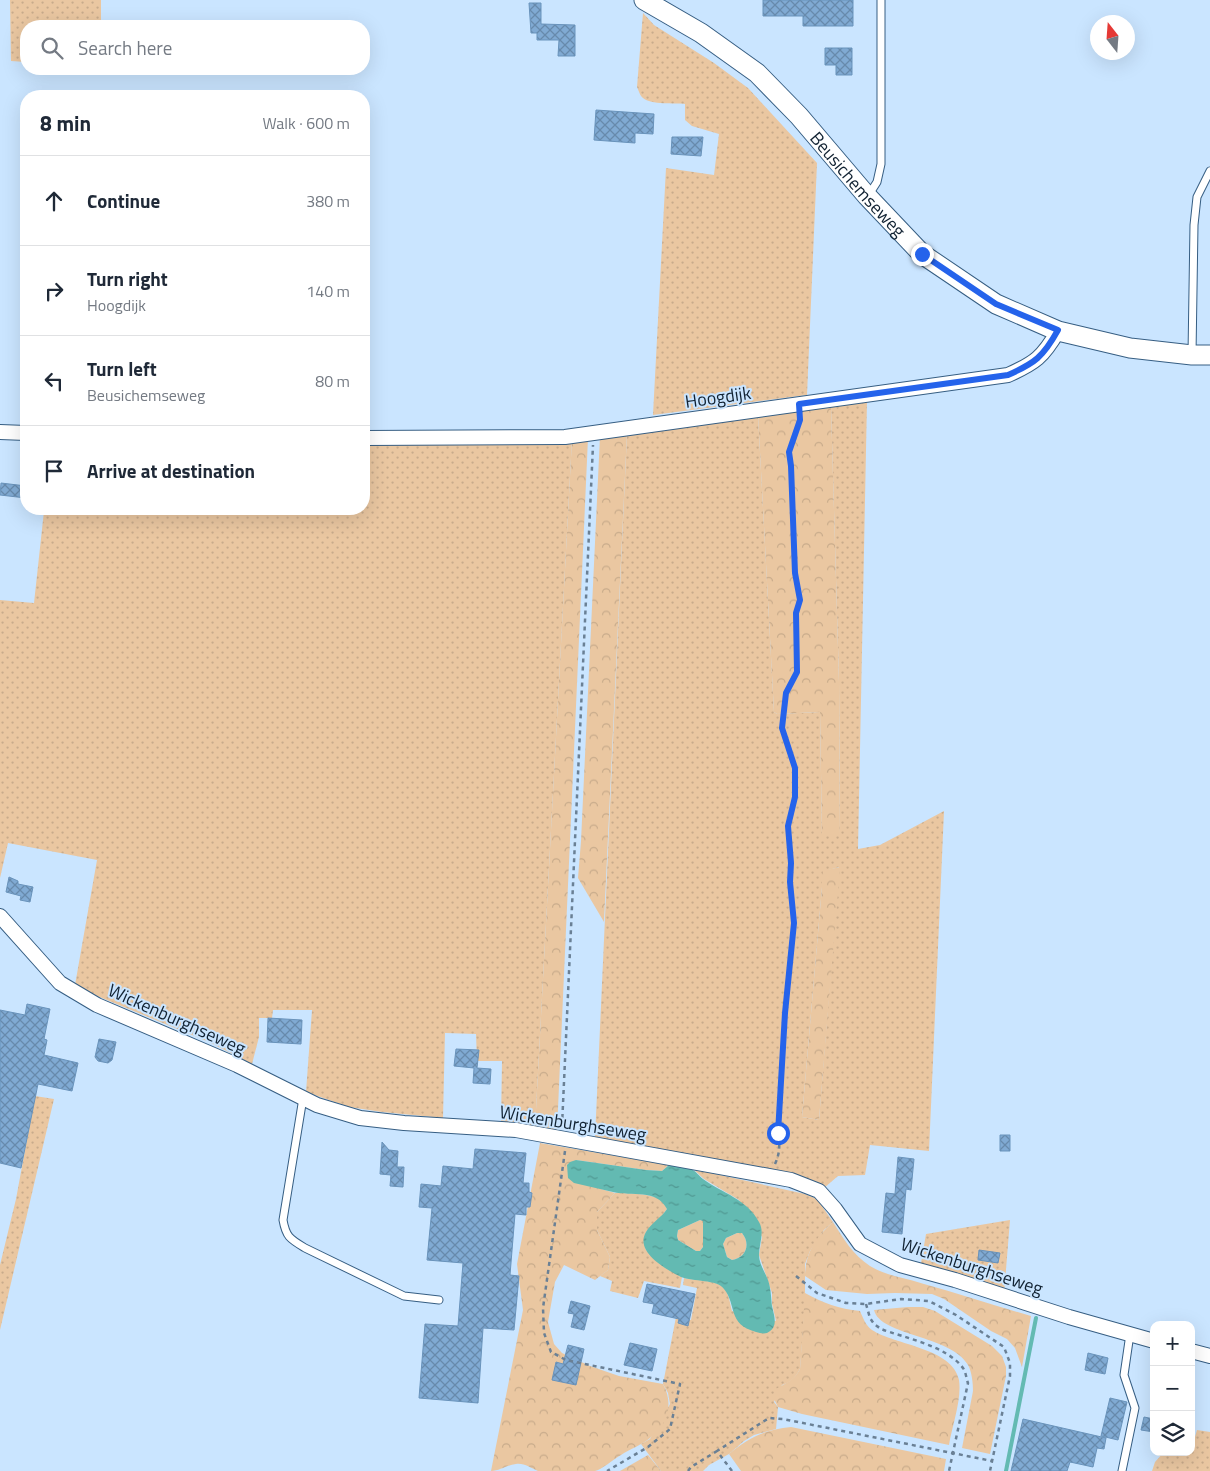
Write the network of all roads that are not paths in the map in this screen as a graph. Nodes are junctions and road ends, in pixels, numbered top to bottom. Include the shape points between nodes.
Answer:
1 (644, 0) edge
2 (881, 0) edge
3 (1210, 171) edge
4 (867, 196) junction
5 (1058, 330) junction
6 (1201, 355) edge
7 (0, 432) edge
8 (20, 433) edge
9 (370, 438) edge
10 (0, 916) edge
11 (303, 1098) junction
12 (439, 1300) dead end
13 (1130, 1334) junction
14 (1150, 1340) edge
15 (1195, 1352) edge
16 (1210, 1356) edge
17 (1122, 1471) edge

1 - 4 street, Beusichemseweg via 701,33 757,72
2 - 4 lane via 880,164 877,182
3 - 6 lane via 1197,197 1194,225
4 - 5 street, Beusichemseweg via 922,254 996,304
5 - 6 street, Beusichemseweg via 1130,348
5 - 9 street, Hoogdijk via 1047,349 1032,364 1008,375 565,437
7 - 8 street
10 - 11 street, Wickenburghseweg via 60,983 90,1001
11 - 12 lane via 283,1220 289,1239 404,1296
11 - 13 street, Wickenburghseweg via 360,1118 516,1130 791,1180 820,1191 860,1244 900,1266
13 - 14 street, Wickenburghseweg
13 - 17 lane via 1124,1375 1135,1408
15 - 16 street

